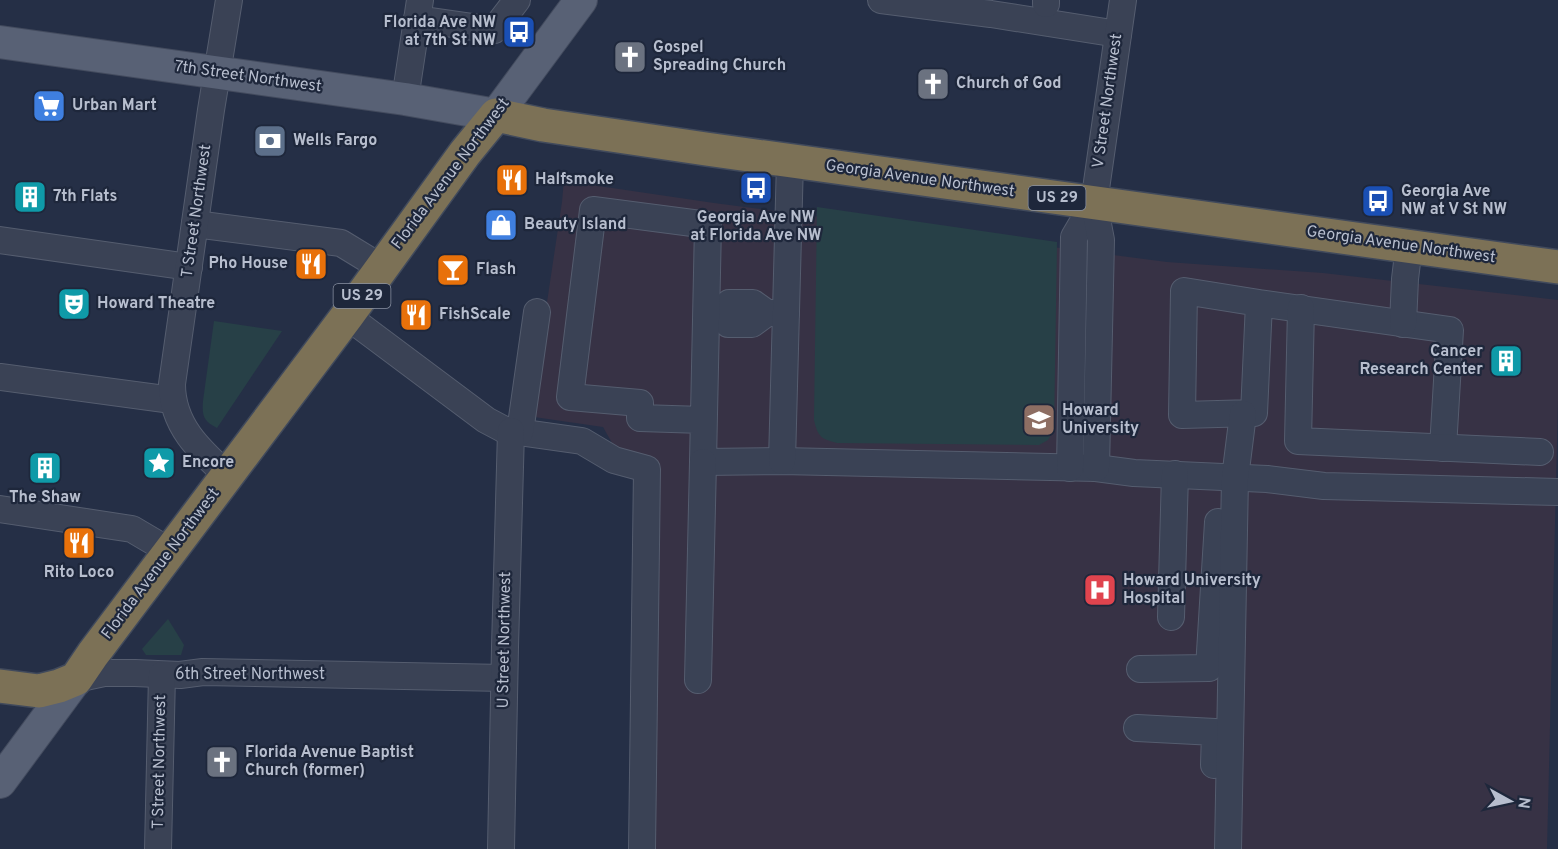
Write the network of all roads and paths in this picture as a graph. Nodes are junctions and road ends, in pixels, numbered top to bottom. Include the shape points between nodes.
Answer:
1 (229, 0) edge
2 (517, 0) edge
3 (581, 0) edge
4 (881, 0) edge
5 (1123, 0) edge
6 (418, 10) edge
7 (1118, 34) junction
8 (0, 42) edge
9 (218, 72) junction
10 (405, 99) junction
11 (496, 115) junction
12 (790, 160) junction
13 (1094, 202) junction
14 (195, 224) junction
15 (0, 240) edge
16 (1409, 246) junction
17 (189, 267) junction
18 (1558, 267) edge
19 (382, 268) junction
20 (1259, 303) junction
21 (1301, 308) junction
22 (537, 312) dead end
23 (776, 313) junction
24 (713, 314) junction
25 (347, 316) junction
26 (1403, 324) junction
27 (0, 377) edge
28 (172, 400) junction
29 (1243, 414) junction
30 (704, 420) junction
31 (516, 431) junction
32 (1443, 448) junction
33 (1540, 452) dead end
34 (782, 461) junction
35 (703, 462) junction
36 (1070, 468) junction
37 (1096, 468) junction
38 (1175, 474) junction
39 (228, 476) junction
40 (1228, 477) junction
41 (1558, 492) edge
42 (0, 510) edge
43 (171, 552) junction
44 (1171, 617) dead end
45 (1140, 669) dead end
46 (162, 675) junction
47 (504, 678) junction
48 (76, 679) junction
49 (698, 680) dead end
50 (0, 686) edge
51 (1137, 729) dead end
52 (0, 782) edge
53 (158, 849) edge
54 (501, 849) edge
55 (642, 849) edge
56 (1213, 849) edge
57 (1228, 849) edge

1 - 9 street, T Street Northwest
2 - 6 street via 494,30
3 - 11 main road, Florida Avenue Northwest
4 - 7 street
5 - 7 street, V Street Northwest
6 - 10 street
7 - 13 street, V Street Northwest
8 - 9 main road, 7th Street Northwest
9 - 10 main road, 7th Street Northwest
9 - 14 street, T Street Northwest
10 - 11 main road, 7th Street Northwest
11 - 12 highway, Georgia Avenue Northwest / US 29
11 - 19 highway, Florida Avenue Northwest / US 29
12 - 13 highway, Georgia Avenue Northwest / US 29
12 - 23 street
13 - 16 highway, Georgia Avenue Northwest / US 29
13 - 36 street via 1074,237
13 - 37 street via 1101,240
14 - 17 street, T Street Northwest
14 - 19 street via 341,243
15 - 17 street
16 - 18 highway, Georgia Avenue Northwest / US 29
16 - 26 street
17 - 28 street, T Street Northwest
19 - 25 highway, Florida Avenue Northwest / US 29
20 - 21 street
20 - 29 street via 1254,414
20 - 29 street via 1184,291 1182,415
21 - 26 street
21 - 32 street via 1298,441
22 - 31 street, U Street Northwest
23 - 24 street via 753,303 729,303
23 - 34 street
24 - 30 street
24 - 30 street via 708,225 593,210 570,397 640,403 640,418
25 - 31 street via 486,420
25 - 39 highway, Florida Avenue Northwest / US 29
26 - 32 street via 1450,330
27 - 28 street
28 - 39 street, T Street Northwest via 188,434
29 - 40 street
30 - 35 street
31 - 47 street, U Street Northwest
31 - 55 street via 582,441 614,460 647,469
32 - 33 street
34 - 35 street
34 - 36 street
35 - 49 street
36 - 37 street
37 - 38 street
38 - 40 street
38 - 44 street
39 - 43 highway, Florida Avenue Northwest / US 29
40 - 41 street via 1324,486
40 - 45 street via 1209,668
40 - 57 street
42 - 43 street via 132,529
43 - 48 highway, Florida Avenue Northwest / US 29
46 - 47 street, 6th Street Northwest via 203,672
46 - 48 street, 6th Street Northwest via 104,673
46 - 53 street, T Street Northwest
47 - 54 street, U Street Northwest
48 - 50 highway, 6th Street Northwest via 39,691
48 - 52 main road, Florida Avenue Northwest
51 - 56 street via 1215,732

